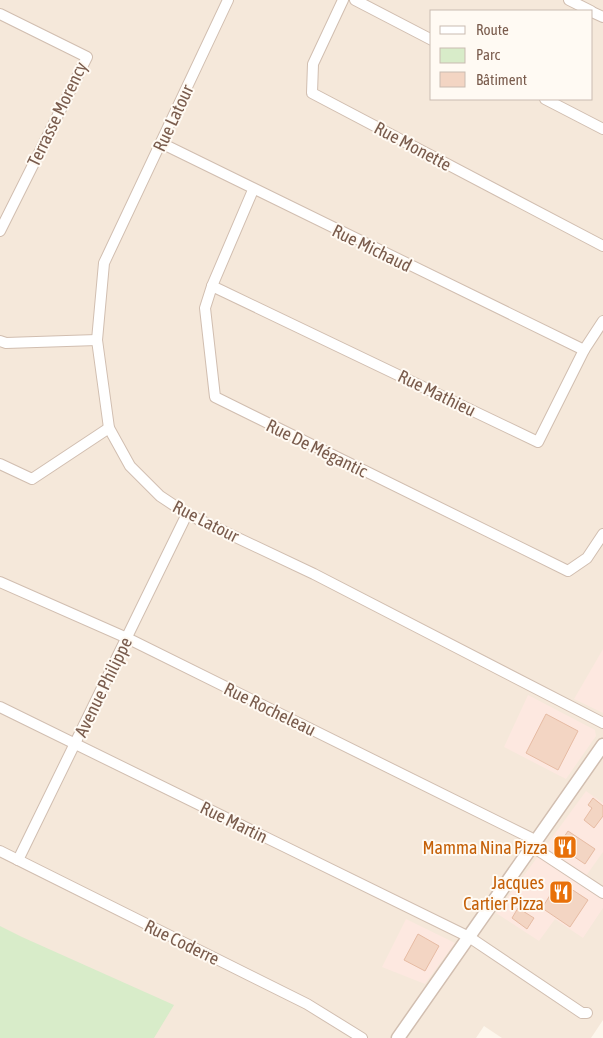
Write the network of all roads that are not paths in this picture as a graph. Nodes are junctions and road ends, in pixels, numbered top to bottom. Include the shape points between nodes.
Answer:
1 (228, 0) edge
2 (343, 0) edge
3 (355, 0) edge
4 (569, 0) edge
5 (590, 10) edge
6 (0, 14) edge
7 (430, 39) edge
8 (547, 100) edge
9 (603, 129) edge
10 (161, 143) junction
11 (253, 190) junction
12 (0, 231) edge
13 (603, 246) edge
14 (212, 286) junction
15 (603, 321) edge
16 (97, 340) junction
17 (0, 341) edge
18 (584, 350) junction
19 (108, 428) junction
20 (0, 464) edge
21 (187, 514) junction
22 (603, 534) edge
23 (0, 582) edge
24 (127, 638) junction
25 (0, 707) edge
26 (603, 723) edge
27 (75, 744) junction
28 (603, 745) edge
29 (535, 844) junction
30 (0, 851) edge
31 (18, 860) junction
32 (603, 893) edge
33 (469, 937) junction
34 (588, 1013) dead end
35 (362, 1038) edge
36 (398, 1038) edge

1 - 10 street, Rue Latour
2 - 13 street, Rue Monette via 314,64 312,93
3 - 7 street
4 - 5 street
6 - 12 street, Terrasse Morency via 87,57
8 - 9 street
10 - 11 street, Rue Michaud
10 - 16 street, Rue Latour via 104,263
11 - 14 street, Rue De Mégantic
11 - 18 street, Rue Michaud
14 - 18 street, Rue Mathieu via 538,442
14 - 22 street, Rue De Mégantic via 205,308 215,397 568,571 587,558
15 - 18 street, Rue Mathieu
16 - 17 street
16 - 19 street, Rue Latour
19 - 20 street via 32,479
19 - 21 street, Rue Latour via 130,466 160,496
21 - 24 street, Avenue Philippe
21 - 26 street, Rue Latour via 314,574
23 - 24 street, Rue Rocheleau
24 - 27 street, Avenue Philippe
24 - 29 street, Rue Rocheleau
25 - 27 street, Rue Martin
27 - 31 street, Avenue Philippe
27 - 33 street, Rue Martin
28 - 29 street
29 - 32 street, Rue Rocheleau
29 - 33 street
30 - 31 street, Rue Coderre
31 - 35 street, Rue Coderre via 307,1004
33 - 34 street, Rue Martin via 582,1013
33 - 36 street

